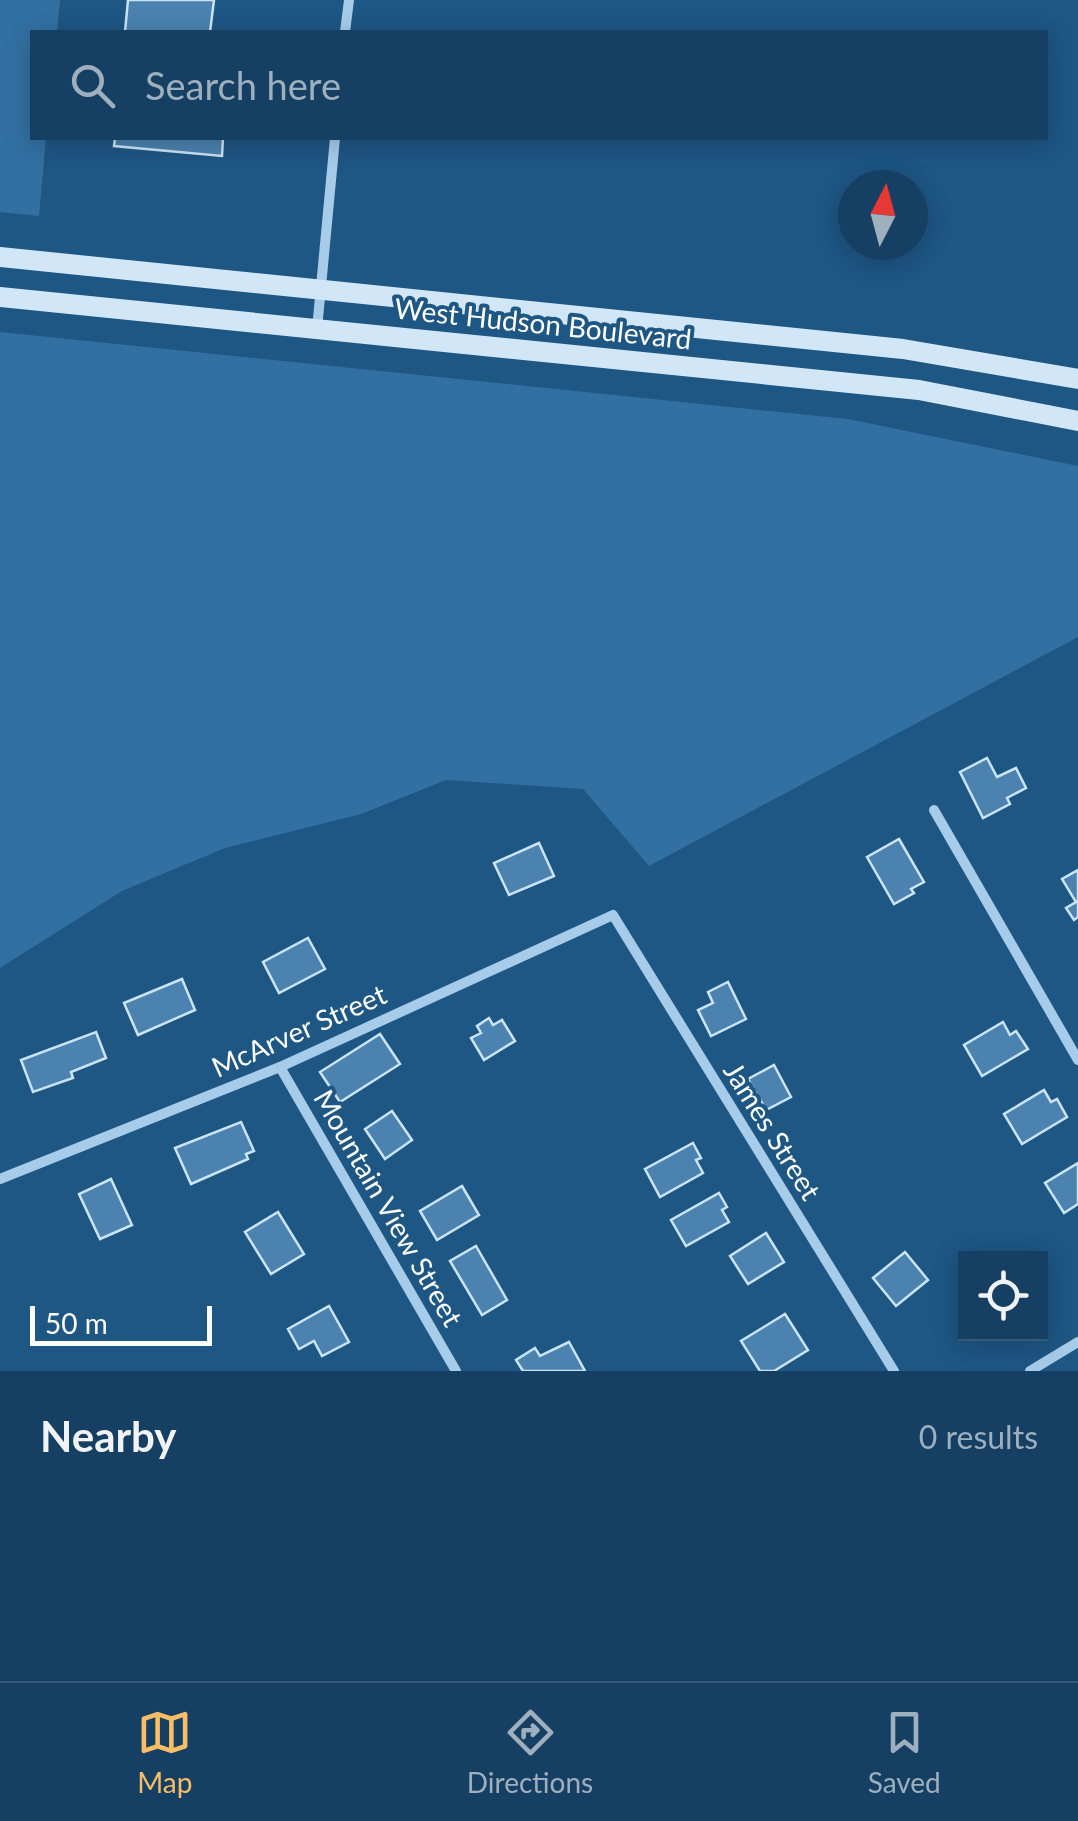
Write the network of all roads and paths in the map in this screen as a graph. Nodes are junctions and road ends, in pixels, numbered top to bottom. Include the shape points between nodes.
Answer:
1 (349, 0) edge
2 (345, 30) edge
3 (335, 140) edge
4 (0, 258) edge
5 (320, 290) junction
6 (0, 297) edge
7 (316, 329) junction
8 (1078, 379) edge
9 (1078, 421) edge
10 (934, 810) dead end
11 (612, 915) joint
12 (1078, 1060) edge
13 (280, 1067) junction
14 (0, 1179) edge
15 (1078, 1342) edge
16 (456, 1371) edge
17 (894, 1371) edge
18 (1030, 1371) edge

1 - 2 street
3 - 5 street
4 - 5 main road, West Hudson Boulevard
5 - 7 street
5 - 8 main road, West Hudson Boulevard via 903,349
6 - 7 main road, West Hudson Boulevard
7 - 9 main road, West Hudson Boulevard via 919,390
10 - 12 street
11 - 13 street, McArver Street
11 - 17 street, James Street
13 - 14 street, McArver Street
13 - 16 street, Mountain View Street
15 - 18 street

